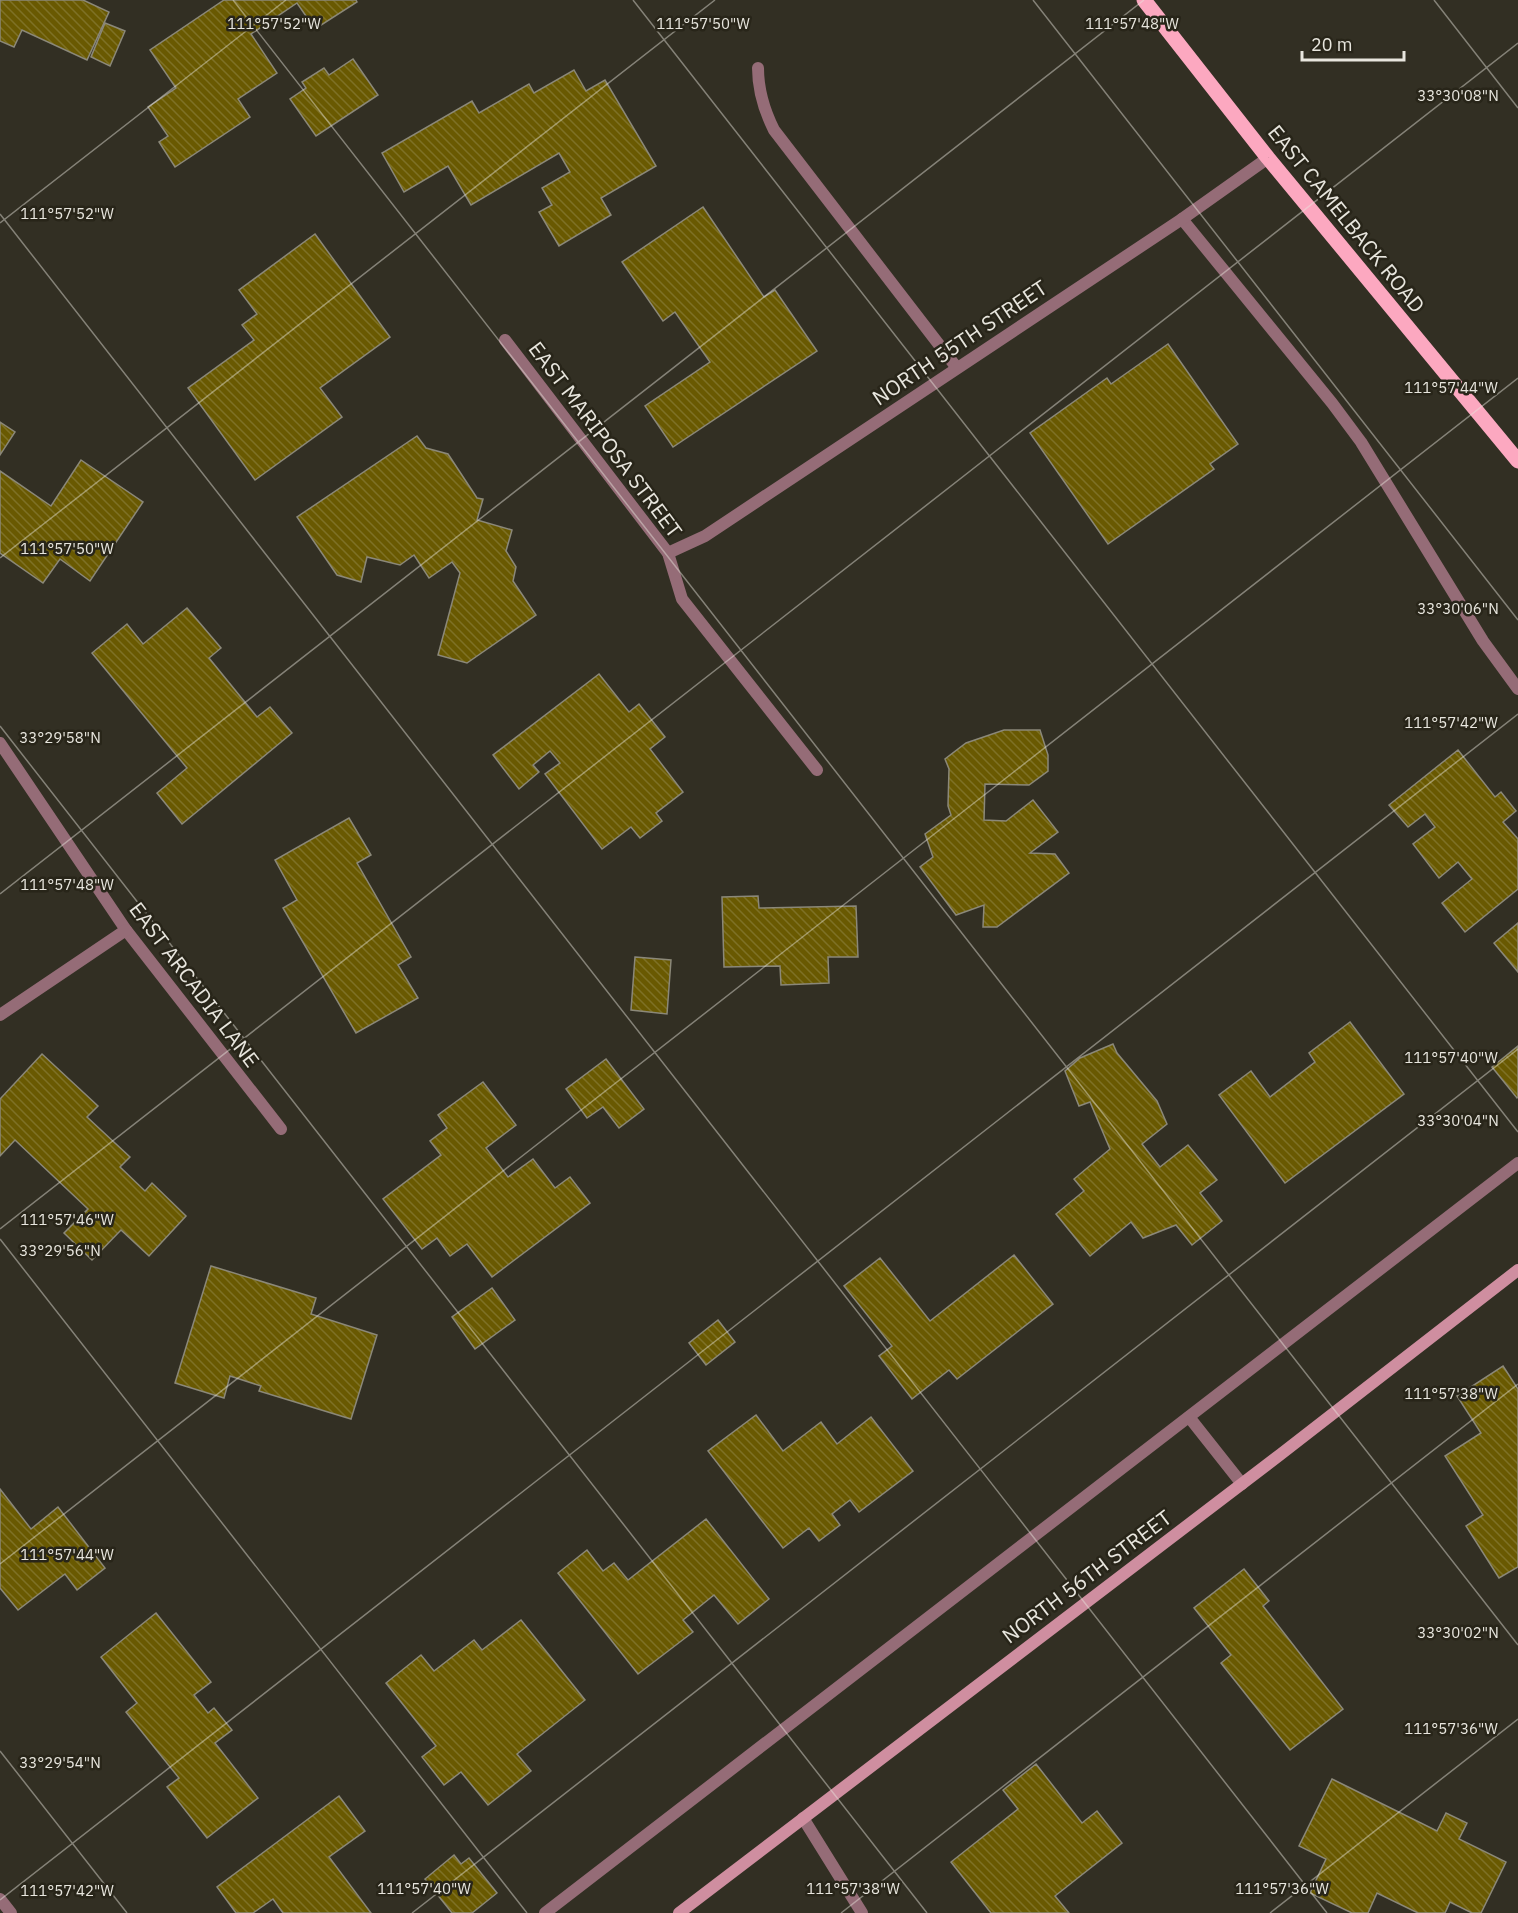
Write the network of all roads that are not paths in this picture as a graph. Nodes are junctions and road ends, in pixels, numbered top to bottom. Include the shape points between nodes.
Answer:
1 (1144, 0) edge
2 (758, 68) dead end
3 (1268, 158) junction
4 (1182, 219) junction
5 (505, 340) dead end
6 (957, 368) junction
7 (1518, 461) edge
8 (668, 552) junction
9 (1518, 689) edge
10 (0, 743) edge
11 (817, 770) dead end
12 (126, 930) junction
13 (0, 1016) edge
14 (280, 1129) dead end
15 (1518, 1163) edge
16 (1518, 1270) edge
17 (1189, 1417) junction
18 (1242, 1484) junction
19 (803, 1818) junction
20 (0, 1899) edge
21 (11, 1913) edge
22 (545, 1913) edge
23 (679, 1913) edge
24 (862, 1913) edge

1 - 3 main road, EAST CAMELBACK ROAD
2 - 6 street via 758,84 774,130
3 - 4 street, NORTH 55TH STREET
3 - 7 main road, EAST CAMELBACK ROAD
4 - 6 street, NORTH 55TH STREET
4 - 9 street via 1361,442 1482,641
5 - 8 street, EAST MARIPOSA STREET
6 - 8 street, NORTH 55TH STREET via 705,536
8 - 11 street, EAST MARIPOSA STREET via 682,599
10 - 12 street, EAST ARCADIA LANE
12 - 13 street
12 - 14 street, EAST ARCADIA LANE
15 - 17 street
16 - 18 main road, NORTH 56TH STREET
17 - 18 street
17 - 22 street
18 - 19 main road, NORTH 56TH STREET
19 - 23 main road, NORTH 56TH STREET
19 - 24 street
20 - 21 street

